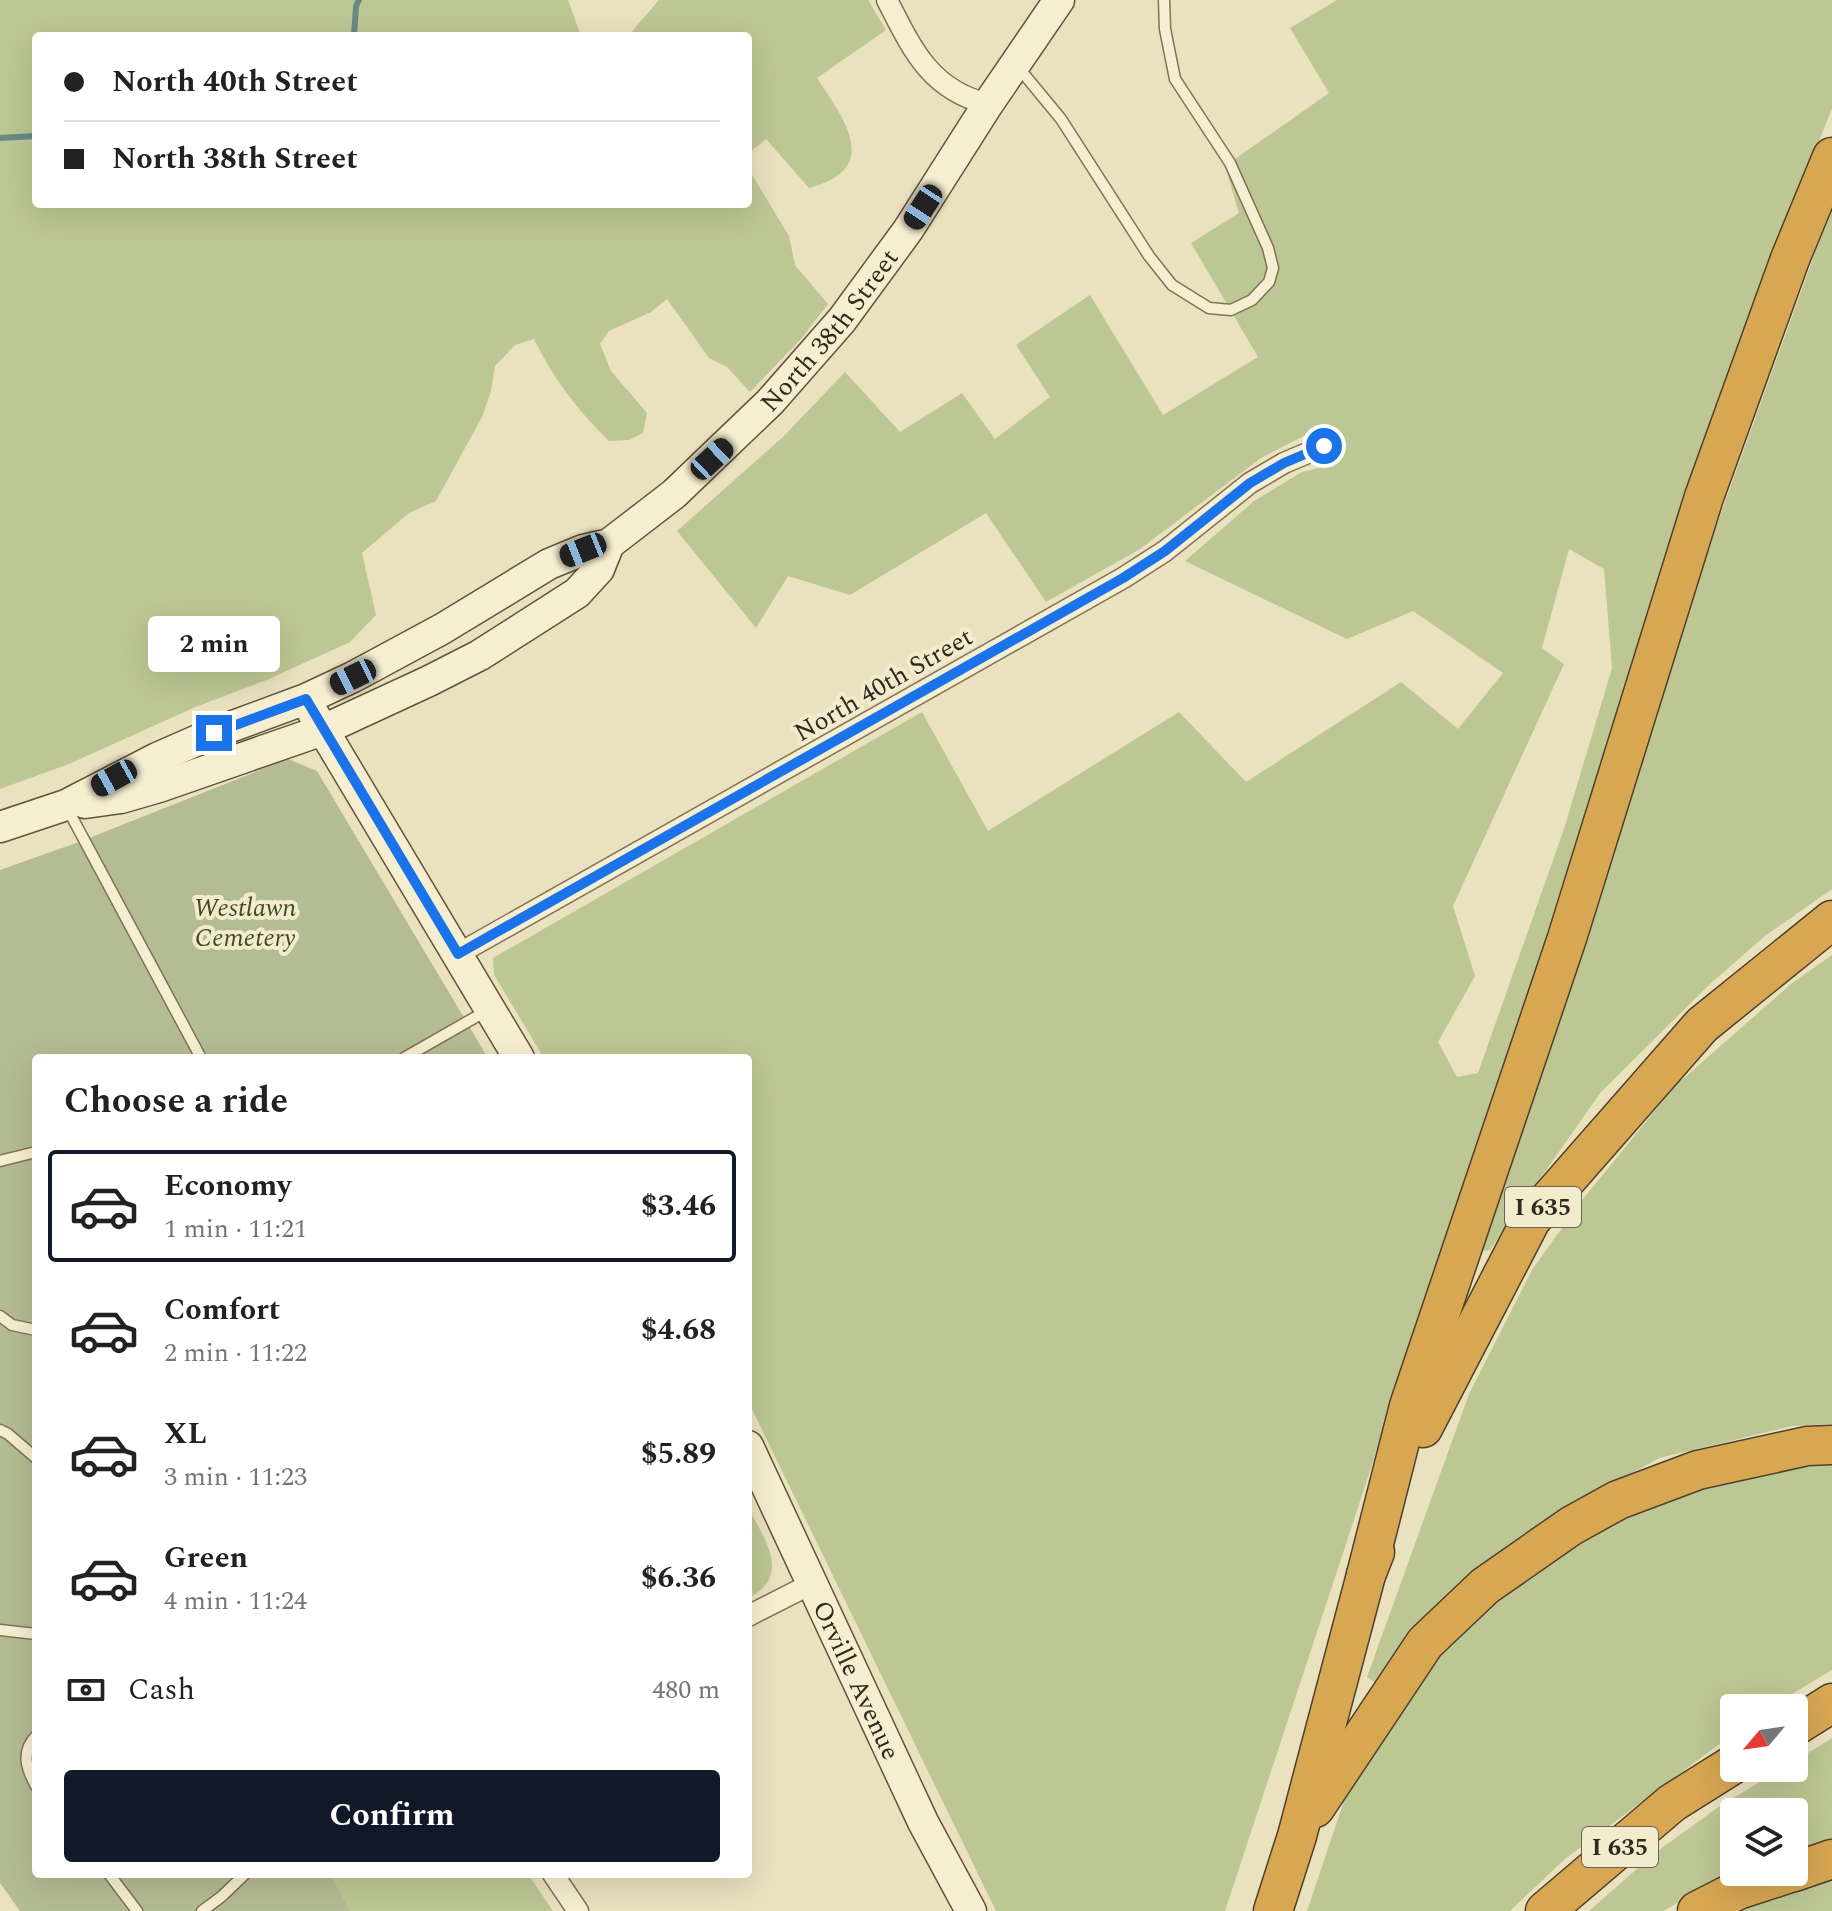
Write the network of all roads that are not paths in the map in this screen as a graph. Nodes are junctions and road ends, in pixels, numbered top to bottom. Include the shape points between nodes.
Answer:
1 (887, 0) edge
2 (1059, 0) edge
3 (1164, 0) edge
4 (1015, 64) junction
5 (988, 104) junction
6 (1832, 157) edge
7 (1324, 446) dead end
8 (609, 544) junction
9 (306, 699) junction
10 (323, 730) junction
11 (66, 805) junction
12 (0, 827) edge
13 (1832, 920) edge
14 (458, 954) junction
15 (490, 1009) junction
16 (199, 1054) edge
17 (411, 1054) edge
18 (517, 1054) edge
19 (32, 1153) edge
20 (0, 1161) edge
21 (0, 1316) edge
22 (32, 1329) edge
23 (0, 1430) edge
24 (1832, 1445) edge
25 (752, 1454) edge
26 (32, 1455) edge
27 (1366, 1575) junction
28 (813, 1583) junction
29 (752, 1614) edge
30 (0, 1630) edge
31 (32, 1634) edge
32 (1832, 1703) edge
33 (1808, 1718) edge
34 (32, 1740) edge
35 (1720, 1773) edge
36 (32, 1779) edge
37 (1297, 1836) junction
38 (1832, 1859) edge
39 (1808, 1867) edge
40 (112, 1878) edge
41 (241, 1878) edge
42 (556, 1878) edge
43 (1750, 1886) edge
44 (137, 1911) edge
45 (202, 1911) edge
46 (578, 1911) edge
47 (971, 1911) edge
48 (1273, 1911) edge
49 (1545, 1911) edge
50 (1697, 1911) edge

1 - 5 street via 911,47 939,81 967,99
2 - 4 main road, North 38th Street
3 - 4 lane via 1175,79 1230,163 1273,268 1269,282 1252,300 1231,310 1209,308 1172,285 1061,119
4 - 5 main road, North 38th Street
5 - 8 main road, North 38th Street via 908,230 842,320 731,441
6 - 27 highway via 1704,497 1567,938 1409,1406
7 - 14 street, North 40th Street via 1250,483 1123,578
8 - 9 main road, North 38th Street via 549,564 442,629
8 - 10 main road, North 38th Street via 599,569 577,593 536,621 468,661
9 - 10 main road
9 - 11 main road, North 38th Street via 157,758
10 - 11 main road, North 38th Street via 121,798
10 - 14 main road
11 - 12 main road, North 38th Street
11 - 16 lane
13 - 27 highway, I 635 via 1702,1025 1531,1220 1427,1417
14 - 15 main road
15 - 17 lane
15 - 18 main road
19 - 20 lane
21 - 22 lane
23 - 26 lane
24 - 37 highway via 1698,1470 1618,1500 1485,1586 1425,1643
25 - 28 main road, Orville Avenue
27 - 37 highway, I 635
28 - 29 street
28 - 47 main road, Orville Avenue via 923,1822
30 - 31 lane
32 - 33 highway
34 - 36 lane via 26,1759
35 - 49 highway, I 635 via 1672,1803
37 - 48 highway, I 635
38 - 39 highway
40 - 44 lane
41 - 45 lane
42 - 46 street
43 - 50 highway

